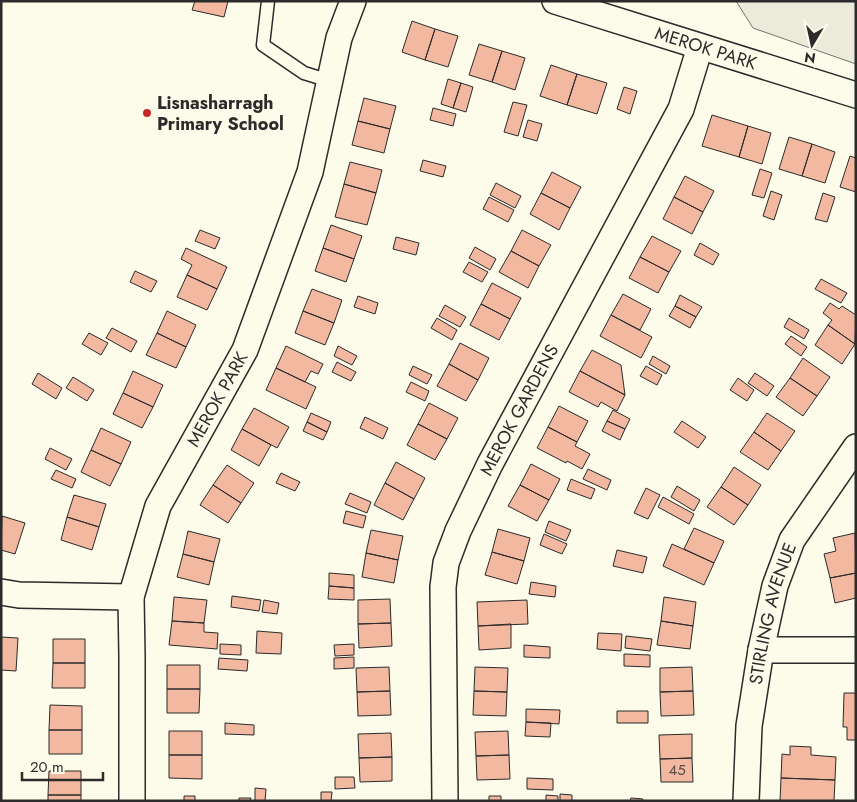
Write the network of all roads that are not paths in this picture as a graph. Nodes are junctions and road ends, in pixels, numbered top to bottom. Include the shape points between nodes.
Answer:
1 (268, 1) edge
2 (353, 1) edge
3 (556, 1) edge
4 (700, 47) junction
5 (330, 81) junction
6 (856, 95) edge
7 (856, 447) edge
8 (1, 592) edge
9 (131, 597) junction
10 (761, 650) junction
11 (856, 650) edge
12 (132, 801) edge
13 (445, 801) edge
14 (746, 801) edge

1 - 5 lane via 263,44 304,72
2 - 5 street, MEROK PARK
3 - 4 street, MEROK PARK
4 - 6 street, MEROK PARK
4 - 13 street, MEROK GARDENS via 681,109 490,464 446,563 443,587
5 - 9 street, MEROK PARK via 310,172 245,350 158,506
7 - 10 street, STIRLING AVENUE via 792,540 774,586
8 - 9 street via 19,596
9 - 12 street, MEROK PARK
10 - 11 street
10 - 14 street, STIRLING AVENUE via 749,726

